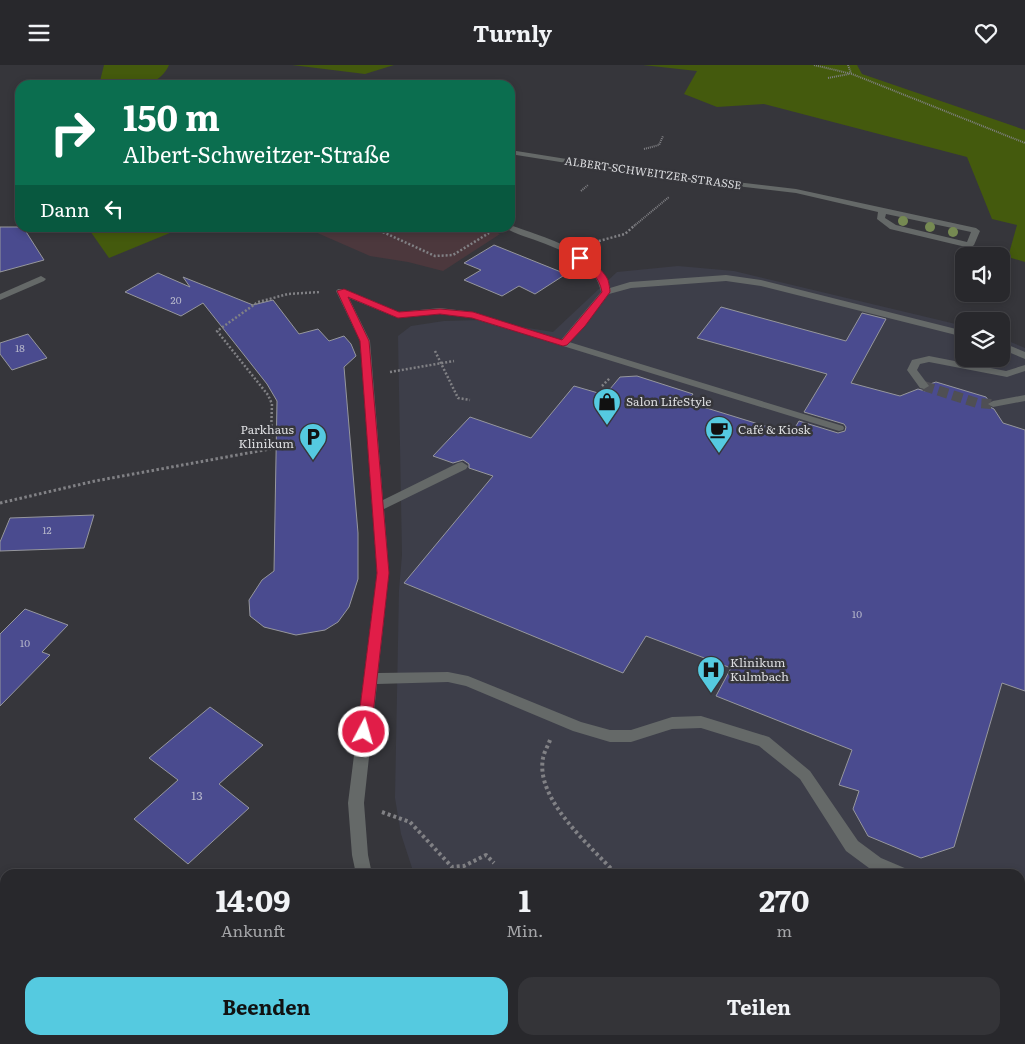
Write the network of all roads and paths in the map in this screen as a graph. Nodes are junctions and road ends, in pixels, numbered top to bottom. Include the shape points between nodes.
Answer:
1 (814, 65) edge
2 (848, 65) edge
3 (852, 74) junction
4 (828, 78) dead end
5 (663, 136) dead end
6 (1025, 143) edge
7 (644, 149) dead end
8 (515, 153) edge
9 (686, 179) junction
10 (883, 210) junction
11 (515, 230) edge
12 (383, 232) edge
13 (491, 232) dead end
14 (568, 250) junction
15 (40, 279) dead end
16 (341, 291) junction
17 (606, 292) junction
18 (0, 297) edge
19 (955, 332) edge
20 (563, 343) junction
21 (1010, 349) edge
22 (435, 351) dead end
23 (1025, 356) edge
24 (454, 361) dead end
25 (442, 364) junction
26 (1025, 368) edge
27 (367, 376) junction
28 (924, 386) dead end
29 (1025, 398) edge
30 (470, 400) dead end
31 (993, 404) tunnel mouth
32 (839, 427) dead end
33 (462, 466) dead end
34 (0, 503) edge
35 (377, 508) junction
36 (370, 679) junction
37 (562, 720) junction
38 (356, 803) junction
39 (494, 863) dead end
40 (363, 869) edge
41 (612, 869) edge
42 (889, 869) edge

1 - 3 path
2 - 3 path
3 - 4 path
3 - 6 path
5 - 7 path via 659,145
8 - 9 street, ALBERT-SCHWEITZER-STRASSE
9 - 10 street, ALBERT-SCHWEITZER-STRASSE via 796,191
9 - 14 path via 681,187 625,234
10 - 10 street, ALBERT-SCHWEITZER-STRASSE via 911,216 976,231 970,245 894,227 881,219
11 - 14 street
12 - 13 path via 435,256 453,255
14 - 17 street via 595,269 604,280
15 - 18 street
16 - 20 street via 398,315 440,311 473,315
16 - 27 street via 365,341
16 - 34 path via 288,294 258,302 217,331 268,395 272,404 270,449 63,487
17 - 19 street via 630,285 726,278 761,283
17 - 20 street
20 - 32 street
21 - 23 street
22 - 25 path
24 - 25 path
25 - 27 path
25 - 30 path via 458,398
26 - 28 street via 1007,373 929,359 916,362 912,369
27 - 35 street
29 - 31 street
33 - 35 street
35 - 36 street via 383,573
36 - 37 street via 448,677 468,681
36 - 38 street
37 - 41 path via 546,745 542,763 543,783 556,807
37 - 42 street via 610,735 631,736 672,723 701,722 764,741 805,775 852,846
38 - 39 path via 410,822 452,867 464,866 486,855
38 - 40 street

